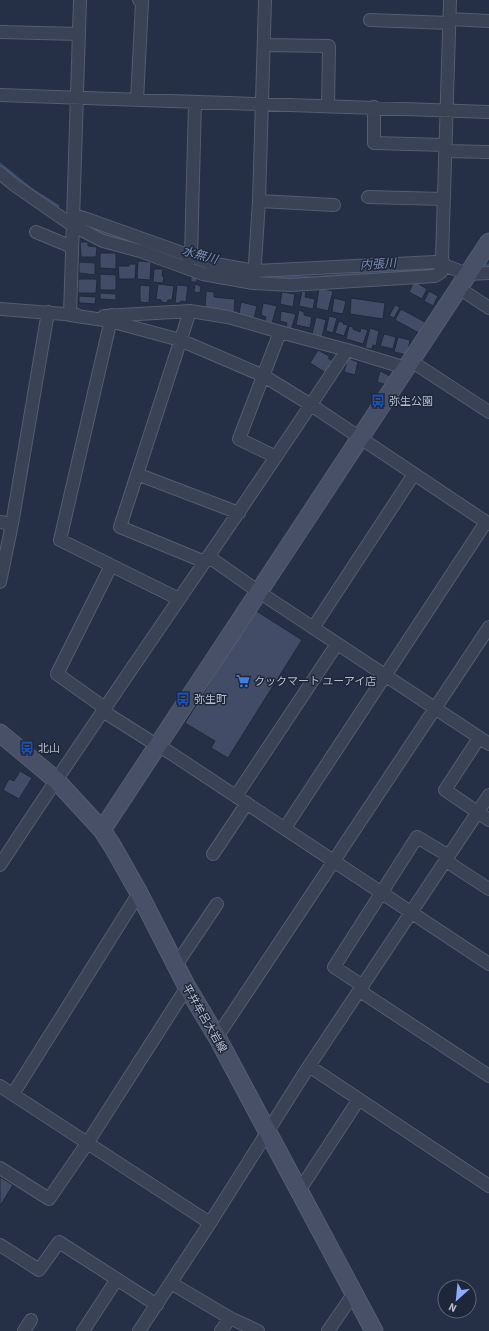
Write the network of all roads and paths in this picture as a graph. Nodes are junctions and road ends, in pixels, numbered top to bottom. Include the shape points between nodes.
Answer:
1 (80, 0) edge
2 (139, 0) edge
3 (265, 0) edge
4 (450, 0) edge
5 (370, 20) dead end
6 (449, 21) junction
7 (489, 21) edge
8 (0, 32) edge
9 (79, 34) junction
10 (264, 45) junction
11 (0, 95) edge
12 (77, 98) junction
13 (137, 100) junction
14 (195, 102) junction
15 (262, 104) junction
16 (328, 106) junction
17 (374, 107) junction
18 (446, 110) junction
19 (489, 112) edge
20 (445, 148) junction
21 (489, 152) edge
22 (0, 173) edge
23 (368, 197) dead end
24 (443, 199) junction
25 (259, 201) junction
26 (334, 205) dead end
27 (72, 220) junction
28 (36, 232) dead end
29 (489, 242) edge
30 (72, 247) junction
31 (188, 262) junction
32 (478, 265) edge
33 (444, 266) junction
34 (256, 271) junction
35 (489, 273) edge
36 (253, 283) junction
37 (459, 288) junction
38 (489, 308) edge
39 (0, 309) edge
40 (190, 311) junction
41 (48, 312) junction
42 (70, 314) junction
43 (111, 318) junction
44 (280, 332) junction
45 (180, 340) junction
46 (347, 350) junction
47 (409, 365) junction
48 (264, 376) junction
49 (311, 405) junction
50 (489, 412) edge
51 (360, 439) junction
52 (276, 457) junction
53 (137, 474) junction
54 (414, 474) junction
55 (239, 513) junction
56 (6, 523) edge
57 (488, 523) edge
58 (207, 560) junction
59 (111, 566) junction
60 (0, 582) edge
61 (259, 592) junction
62 (179, 599) junction
63 (489, 627) edge
64 (313, 628) junction
65 (338, 644) junction
66 (386, 676) junction
67 (436, 709) junction
68 (105, 710) junction
69 (0, 733) edge
70 (484, 741) edge
71 (158, 746) junction
72 (56, 780) junction
73 (236, 796) junction
74 (489, 796) edge
75 (247, 803) junction
76 (478, 812) junction
77 (489, 820) edge
78 (285, 828) junction
79 (102, 830) junction
80 (213, 854) dead end
81 (447, 859) junction
82 (334, 861) junction
83 (0, 865) edge
84 (489, 889) edge
85 (382, 893) junction
86 (139, 894) junction
87 (217, 904) dead end
88 (412, 913) junction
89 (489, 964) edge
90 (176, 965) junction
91 (187, 987) junction
92 (361, 988) junction
93 (217, 1037) junction
94 (310, 1066) junction
95 (489, 1076) edge
96 (0, 1086) edge
97 (13, 1094) junction
98 (359, 1099) junction
99 (267, 1132) junction
100 (88, 1142) junction
101 (0, 1168) edge
102 (489, 1186) edge
103 (299, 1191) junction
104 (210, 1223) junction
105 (0, 1245) edge
106 (117, 1279) junction
107 (171, 1283) junction
108 (354, 1294) junction
109 (157, 1305) junction
110 (230, 1318) junction
111 (31, 1320) dead end
112 (24, 1331) edge
113 (83, 1331) edge
114 (139, 1331) edge
115 (221, 1331) edge
116 (258, 1331) edge
117 (328, 1331) edge
118 (374, 1331) edge

1 - 9 street
2 - 13 street via 142,2
3 - 10 street
4 - 6 street
5 - 6 street
6 - 7 street
6 - 18 street
8 - 9 street
9 - 12 street
10 - 15 street
10 - 16 street via 329,46
11 - 12 street
12 - 13 street
12 - 27 street
13 - 14 street
14 - 15 street
14 - 31 street
15 - 16 street
15 - 25 street
16 - 17 street
17 - 18 street
17 - 20 street via 374,143
18 - 19 street
18 - 20 street
20 - 21 street
20 - 24 street
22 - 27 street via 13,184
23 - 24 street
24 - 33 street
25 - 26 street
25 - 34 street
27 - 30 street
27 - 31 street via 103,241
28 - 30 street
29 - 32 main road
30 - 42 street
31 - 34 street
31 - 36 street via 203,274
32 - 33 street
32 - 35 street
32 - 37 main road
33 - 34 street via 435,262
33 - 36 street via 435,276 290,285
34 - 36 street
37 - 38 street
37 - 47 main road
39 - 41 street
40 - 43 street
40 - 44 street via 228,317
40 - 45 street
41 - 42 street
41 - 56 street
42 - 43 street
43 - 45 street
43 - 59 street via 60,540
44 - 46 street
44 - 48 street
45 - 48 street
45 - 53 street
46 - 47 street
46 - 49 street
47 - 50 street
47 - 51 main road
48 - 49 street
48 - 52 street via 239,439
49 - 51 street
49 - 52 street
51 - 54 street
51 - 61 main road
52 - 55 street
53 - 55 street
53 - 58 street via 120,526
54 - 57 street
54 - 64 street
55 - 58 street
56 - 60 street
57 - 66 street
58 - 61 street
58 - 62 street
59 - 62 street
59 - 68 street via 57,674
61 - 64 street
61 - 71 main road
62 - 68 street
63 - 67 street
64 - 65 street
65 - 66 street
65 - 73 street
66 - 67 street
66 - 78 street
67 - 70 street
67 - 82 street
68 - 71 street
68 - 72 street
69 - 72 main road, 平井牟呂大岩線
70 - 76 street via 445,790
71 - 73 street
71 - 79 main road
72 - 79 main road, 平井牟呂大岩線
72 - 83 street
73 - 75 street
74 - 76 street
75 - 78 street
75 - 80 street
76 - 77 street
76 - 81 street
78 - 82 street
79 - 86 main road, 平井牟呂大岩線
81 - 84 street
81 - 85 street via 417,837
81 - 88 street
82 - 85 street
82 - 93 street
85 - 88 street
85 - 92 street via 334,967
86 - 90 main road, 平井牟呂大岩線
86 - 97 street
87 - 90 street
88 - 89 street
88 - 92 street
90 - 91 main road, 平井牟呂大岩線
91 - 93 main road, 平井牟呂大岩線
91 - 100 street
92 - 94 street
92 - 95 street
93 - 99 main road, 平井牟呂大岩線
94 - 98 street
94 - 99 street
96 - 97 street
97 - 100 street
98 - 102 street
98 - 103 street
99 - 103 main road, 平井牟呂大岩線
99 - 104 street
100 - 101 street via 49,1199
100 - 104 street
103 - 108 main road, 平井牟呂大岩線
104 - 107 street
105 - 106 street via 39,1270 59,1242
106 - 109 street
106 - 113 street
107 - 109 street
107 - 110 street
108 - 117 street
108 - 118 main road, 平井牟呂大岩線
109 - 114 street
110 - 115 street
110 - 116 street
111 - 112 street

